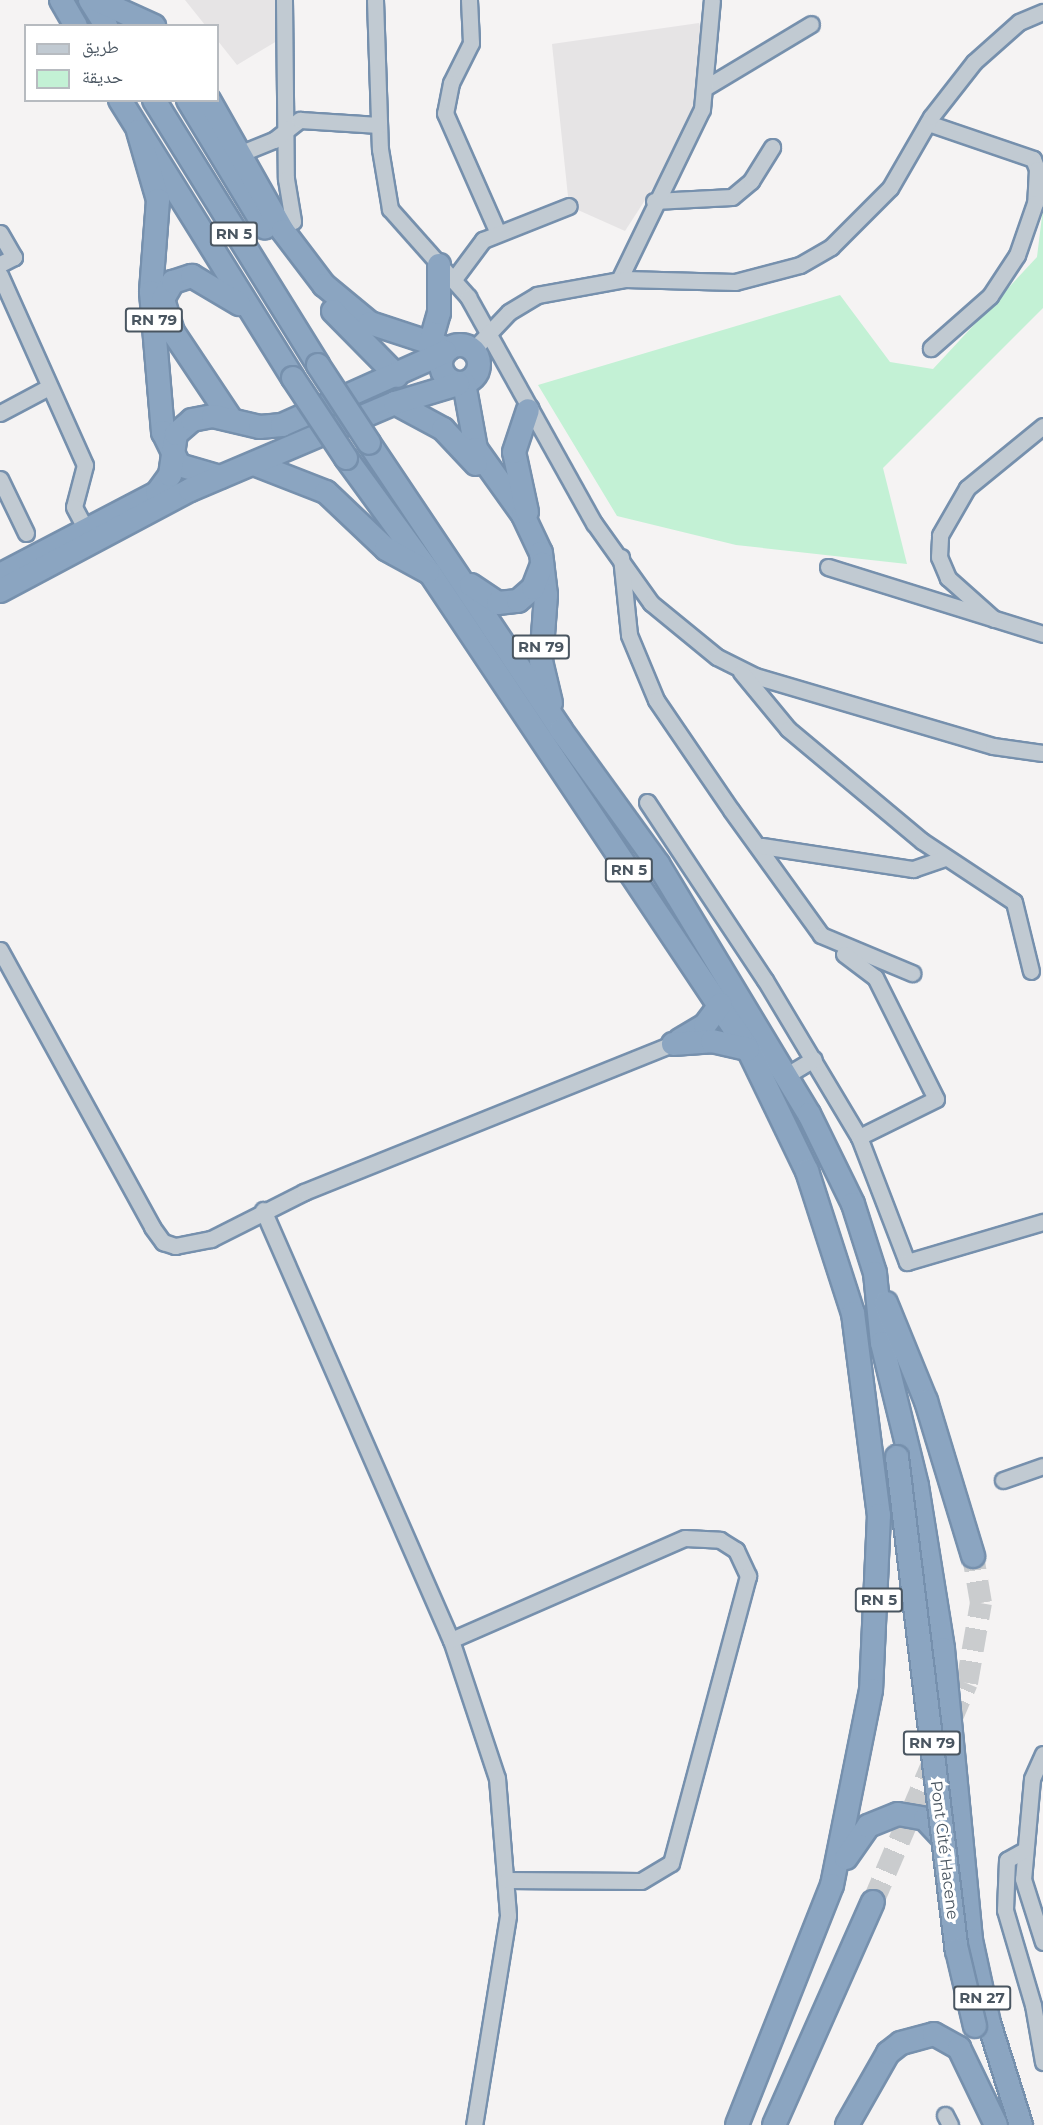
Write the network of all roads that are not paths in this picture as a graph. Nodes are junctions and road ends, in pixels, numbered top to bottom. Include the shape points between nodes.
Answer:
1 (61, 0) edge
2 (90, 0) edge
3 (97, 0) edge
4 (284, 0) edge
5 (375, 0) edge
6 (469, 0) edge
7 (712, 0) edge
8 (1043, 12) edge
9 (75, 24) edge
10 (105, 24) edge
11 (150, 24) edge
12 (811, 24) dead end
13 (708, 86) junction
14 (121, 102) edge
15 (155, 102) edge
16 (189, 102) edge
17 (210, 102) edge
18 (928, 123) junction
19 (379, 125) junction
20 (138, 131) junction
21 (285, 131) junction
22 (772, 147) dead end
23 (239, 154) junction
24 (654, 201) junction
25 (569, 206) dead end
26 (293, 221) dead end
27 (497, 231) junction
28 (0, 233) edge
29 (0, 264) edge
30 (447, 272) junction
31 (0, 275) edge
32 (619, 280) junction
33 (254, 317) junction
34 (481, 342) junction
35 (441, 348) junction
36 (931, 348) dead end
37 (397, 376) junction
38 (461, 384) junction
39 (47, 388) junction
40 (395, 403) junction
41 (528, 410) junction
42 (0, 413) edge
43 (231, 419) junction
44 (1043, 426) edge
45 (172, 457) junction
46 (254, 464) junction
47 (220, 477) junction
48 (495, 477) junction
49 (0, 479) edge
50 (528, 522) junction
51 (85, 528) junction
52 (26, 533) dead end
53 (621, 557) junction
54 (543, 562) junction
55 (451, 566) junction
56 (828, 567) dead end
57 (430, 573) junction
58 (0, 575) edge
59 (0, 591) edge
60 (994, 619) junction
61 (1043, 634) edge
62 (739, 669) junction
63 (561, 730) junction
64 (1043, 753) edge
65 (647, 802) dead end
66 (762, 846) junction
67 (945, 858) junction
68 (830, 943) junction
69 (0, 950) edge
70 (1031, 971) dead end
71 (912, 973) dead end
72 (721, 1004) junction
73 (673, 1044) junction
74 (748, 1049) junction
75 (814, 1059) junction
76 (787, 1075) junction
77 (859, 1137) junction
78 (262, 1210) junction
79 (1043, 1222) edge
80 (875, 1273) junction
81 (853, 1313) junction
82 (903, 1458) junction
83 (1043, 1466) edge
84 (1003, 1480) dead end
85 (973, 1556) tunnel mouth
86 (451, 1640) junction
87 (1043, 1754) edge
88 (1023, 1851) junction
89 (965, 1867) junction
90 (507, 1880) junction
91 (832, 1885) junction
92 (873, 1902) tunnel mouth
93 (1043, 1942) edge
94 (975, 2026) joint
95 (1043, 2062) edge
96 (474, 2125) edge
97 (737, 2125) edge
98 (774, 2125) edge
99 (847, 2125) edge
100 (996, 2125) edge
101 (1005, 2125) edge
102 (1021, 2125) edge

1 - 9 highway
2 - 10 highway
3 - 11 highway
4 - 21 street
5 - 19 street
6 - 27 street via 471,43 451,83 446,113
7 - 13 street
8 - 18 street via 995,40
12 - 13 street
13 - 24 street via 702,109
14 - 20 highway, RN 5
15 - 55 highway, RN 5, bridge via 318,365
16 - 37 highway via 294,268
17 - 23 highway
18 - 32 street via 890,188 862,221 800,265 735,282
18 - 36 street via 1033,159 1037,169 1035,203 1017,255 990,296
19 - 21 street via 300,120
19 - 30 street via 390,209
20 - 33 highway, RN 5
20 - 45 highway, RN 79 via 158,200 151,292 163,432
21 - 23 street
21 - 26 street
22 - 24 street via 751,181 732,196
23 - 35 highway via 292,246 324,285 369,323
24 - 32 street
25 - 27 street
27 - 30 street
28 - 29 street via 14,257
30 - 34 street
30 - 35 highway via 439,313
31 - 39 street
32 - 34 street via 537,295
33 - 43 highway, RN 79 via 198,277 179,278 163,299 173,332
33 - 57 highway, RN 5, bridge via 346,458
34 - 35 highway
34 - 38 highway via 479,370
34 - 41 street
35 - 37 highway
35 - 38 highway via 444,375
37 - 43 highway via 282,425 260,427
38 - 40 highway
38 - 48 highway via 470,433
39 - 42 street
39 - 51 street via 85,465 74,507
40 - 46 highway
40 - 48 highway via 434,422
41 - 50 highway via 514,452
41 - 53 street via 594,523
43 - 45 highway via 202,417 182,426
44 - 60 street via 968,488 940,536 939,557 948,578
45 - 47 highway via 188,471
45 - 51 highway via 170,476 157,493
46 - 47 highway
46 - 57 highway via 326,492 393,554
47 - 59 highway
48 - 50 highway, RN 79
49 - 52 street
50 - 54 highway, RN 79
51 - 58 highway
53 - 62 street via 651,603
53 - 66 street via 629,635 656,700
54 - 55 highway via 533,588 508,603 489,599
54 - 63 highway, RN 79 via 541,661
55 - 63 highway, RN 5
56 - 60 street
57 - 72 highway, RN 5
60 - 61 street
62 - 64 street via 993,746
62 - 67 street via 788,729
63 - 76 highway, RN 5 via 658,864
65 - 75 street
66 - 67 street via 913,869
66 - 68 street
67 - 70 street via 1014,902
68 - 71 street
68 - 77 street via 875,977 936,1099
69 - 78 street via 163,1242 191,1246
72 - 73 highway via 705,1025
72 - 74 highway, RN 5
73 - 74 highway via 712,1041
73 - 78 street
74 - 81 highway, RN 5 via 807,1171
75 - 76 street
75 - 77 street
76 - 80 highway, RN 5 via 853,1204
77 - 79 street via 907,1262
78 - 86 street
80 - 82 highway, RN 79 via 882,1344
80 - 85 highway, RN 5 via 926,1401
81 - 82 highway, RN 79
81 - 91 highway, RN 5 via 879,1515 879,1607 871,1690
82 - 89 highway, Pont Cité Hacene / RN 79 via 943,1649
82 - 94 highway, Pont Cité Hacene / RN 79, bridge via 957,1950
83 - 84 street
86 - 90 street via 497,1778
86 - 90 street via 685,1538 720,1540 736,1550 748,1576 671,1863 640,1881
87 - 88 street via 1032,1779
88 - 93 street via 1025,1891
88 - 95 street via 1007,1860 1005,1910 1033,2005
89 - 91 highway via 933,1824 898,1814 860,1833
89 - 102 highway, RN 27 via 983,2002
90 - 96 street via 505,1954
91 - 97 highway, RN 5
92 - 98 highway
94 - 101 highway, RN 27
99 - 100 highway via 888,2053 910,2039 934,2034 959,2048

